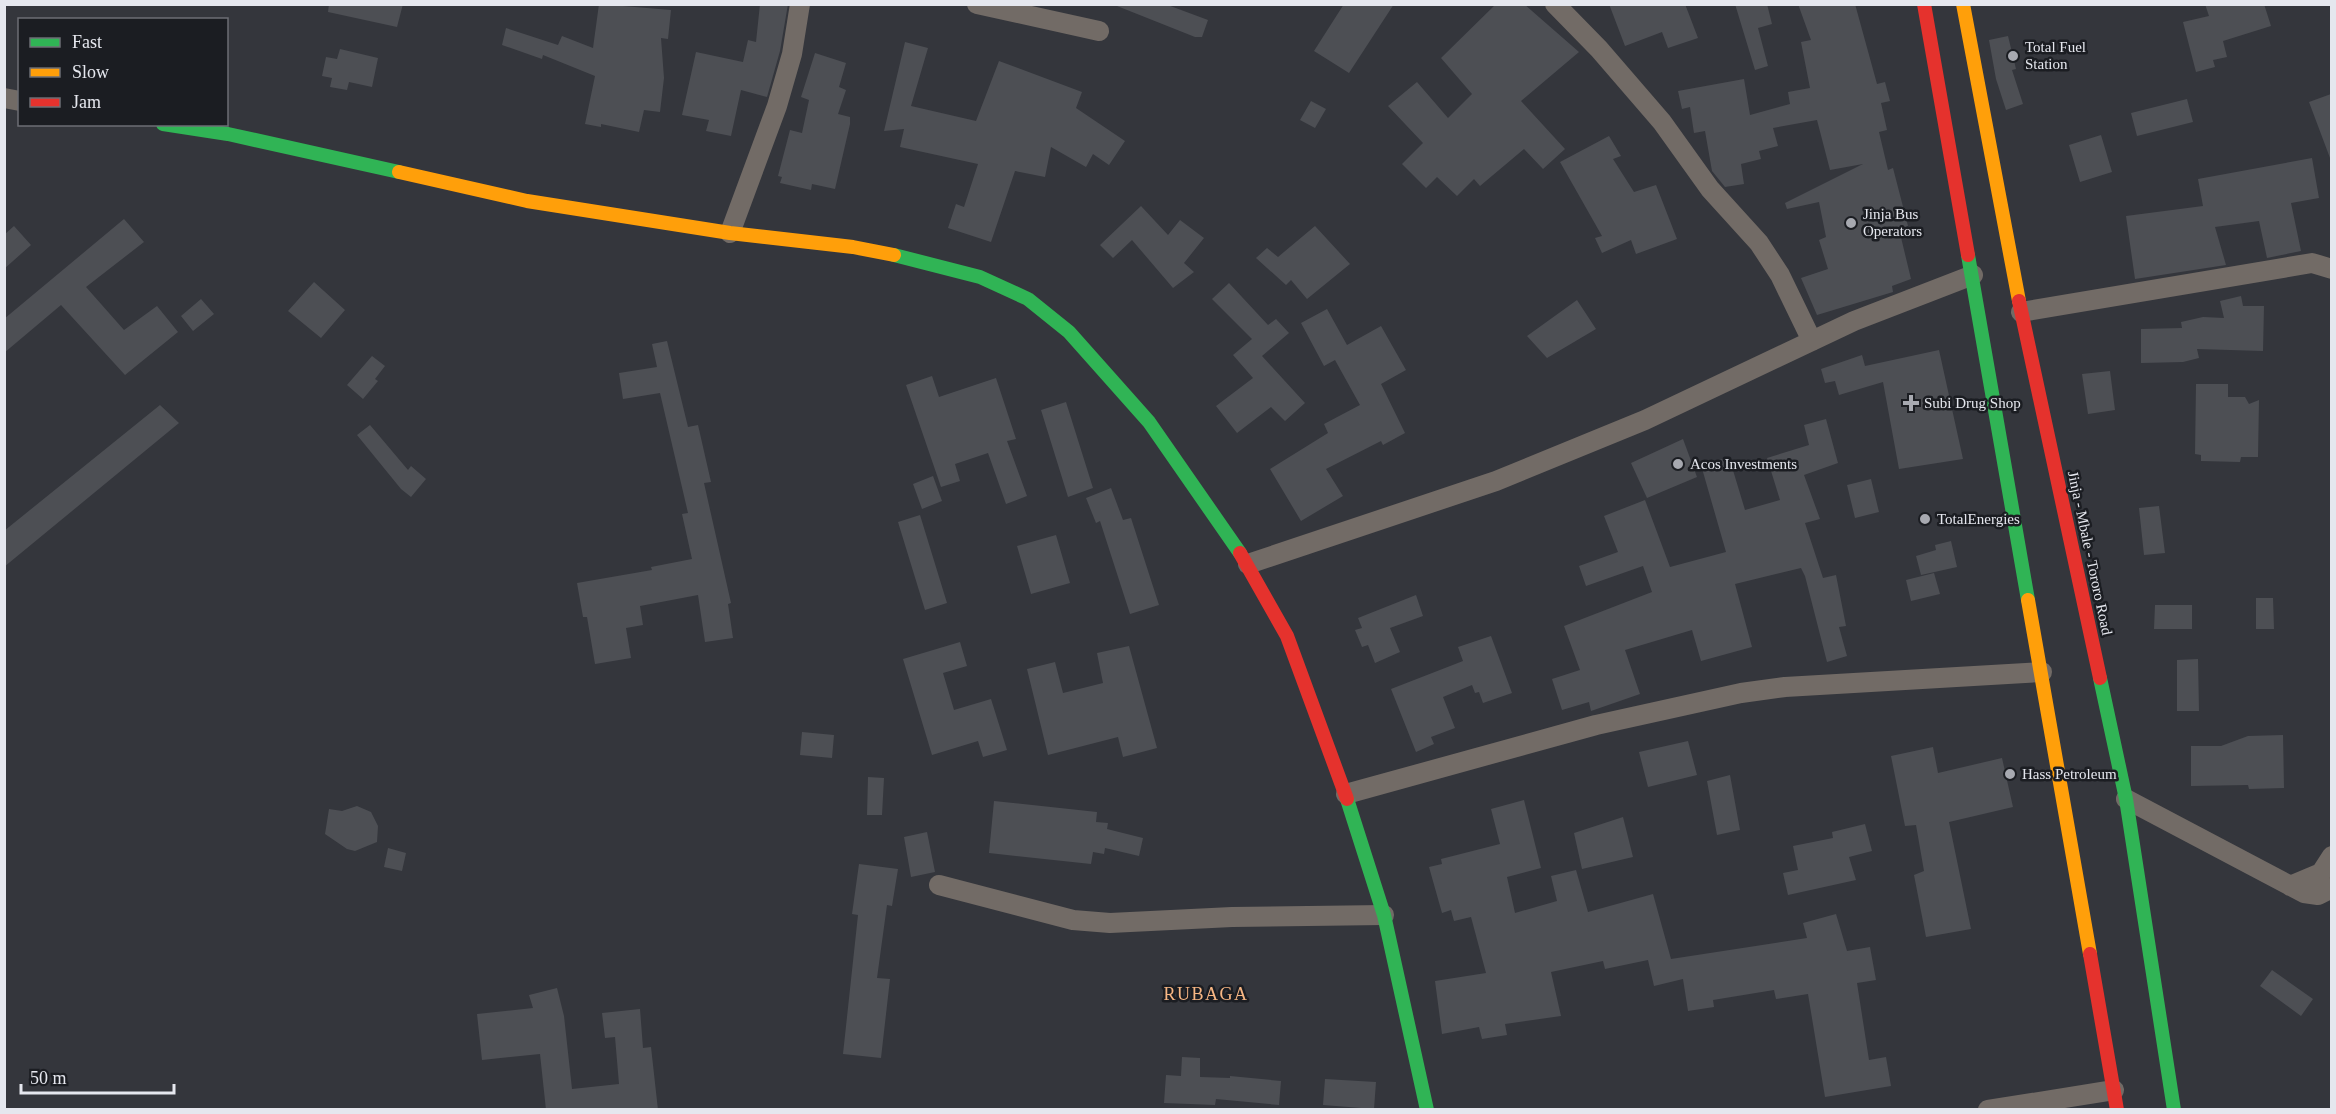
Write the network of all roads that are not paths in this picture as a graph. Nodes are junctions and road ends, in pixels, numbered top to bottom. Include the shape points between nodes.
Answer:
1 (800, 4) edge
2 (977, 4) edge
3 (1555, 4) edge
4 (1924, 4) edge
5 (1963, 4) edge
6 (1099, 31) dead end
7 (177, 126) edge
8 (730, 232) junction
9 (2331, 269) edge
10 (1973, 275) junction
11 (2021, 312) junction
12 (1812, 341) junction
13 (1248, 564) junction
14 (2042, 672) junction
15 (1346, 794) junction
16 (2126, 799) junction
17 (2331, 856) edge
18 (939, 885) dead end
19 (2290, 886) junction
20 (2331, 888) edge
21 (1384, 915) junction
22 (2116, 1100) edge
23 (1427, 1110) edge
24 (1988, 1110) edge
25 (2174, 1110) edge

1 - 8 street via 792,54 777,106
2 - 6 street
3 - 12 street via 1662,122 1710,189 1760,243
4 - 10 main road
5 - 11 main road, Jinja - Mbale - Tororo Road
7 - 8 main road via 527,201
8 - 13 main road via 853,247 923,261 980,277 1028,300 1069,332 1149,422
9 - 11 street via 2312,263
10 - 12 street
10 - 14 main road
11 - 16 main road, Jinja - Mbale - Tororo Road
12 - 13 street via 1646,420 1496,481
13 - 15 main road via 1287,636
14 - 15 street via 1741,693 1596,725
14 - 22 main road
15 - 21 main road
16 - 19 street
16 - 25 main road, Jinja - Mbale - Tororo Road
17 - 19 street via 2321,873
18 - 21 street via 1073,920 1110,923
19 - 20 street via 2318,895
21 - 23 main road
22 - 24 street

